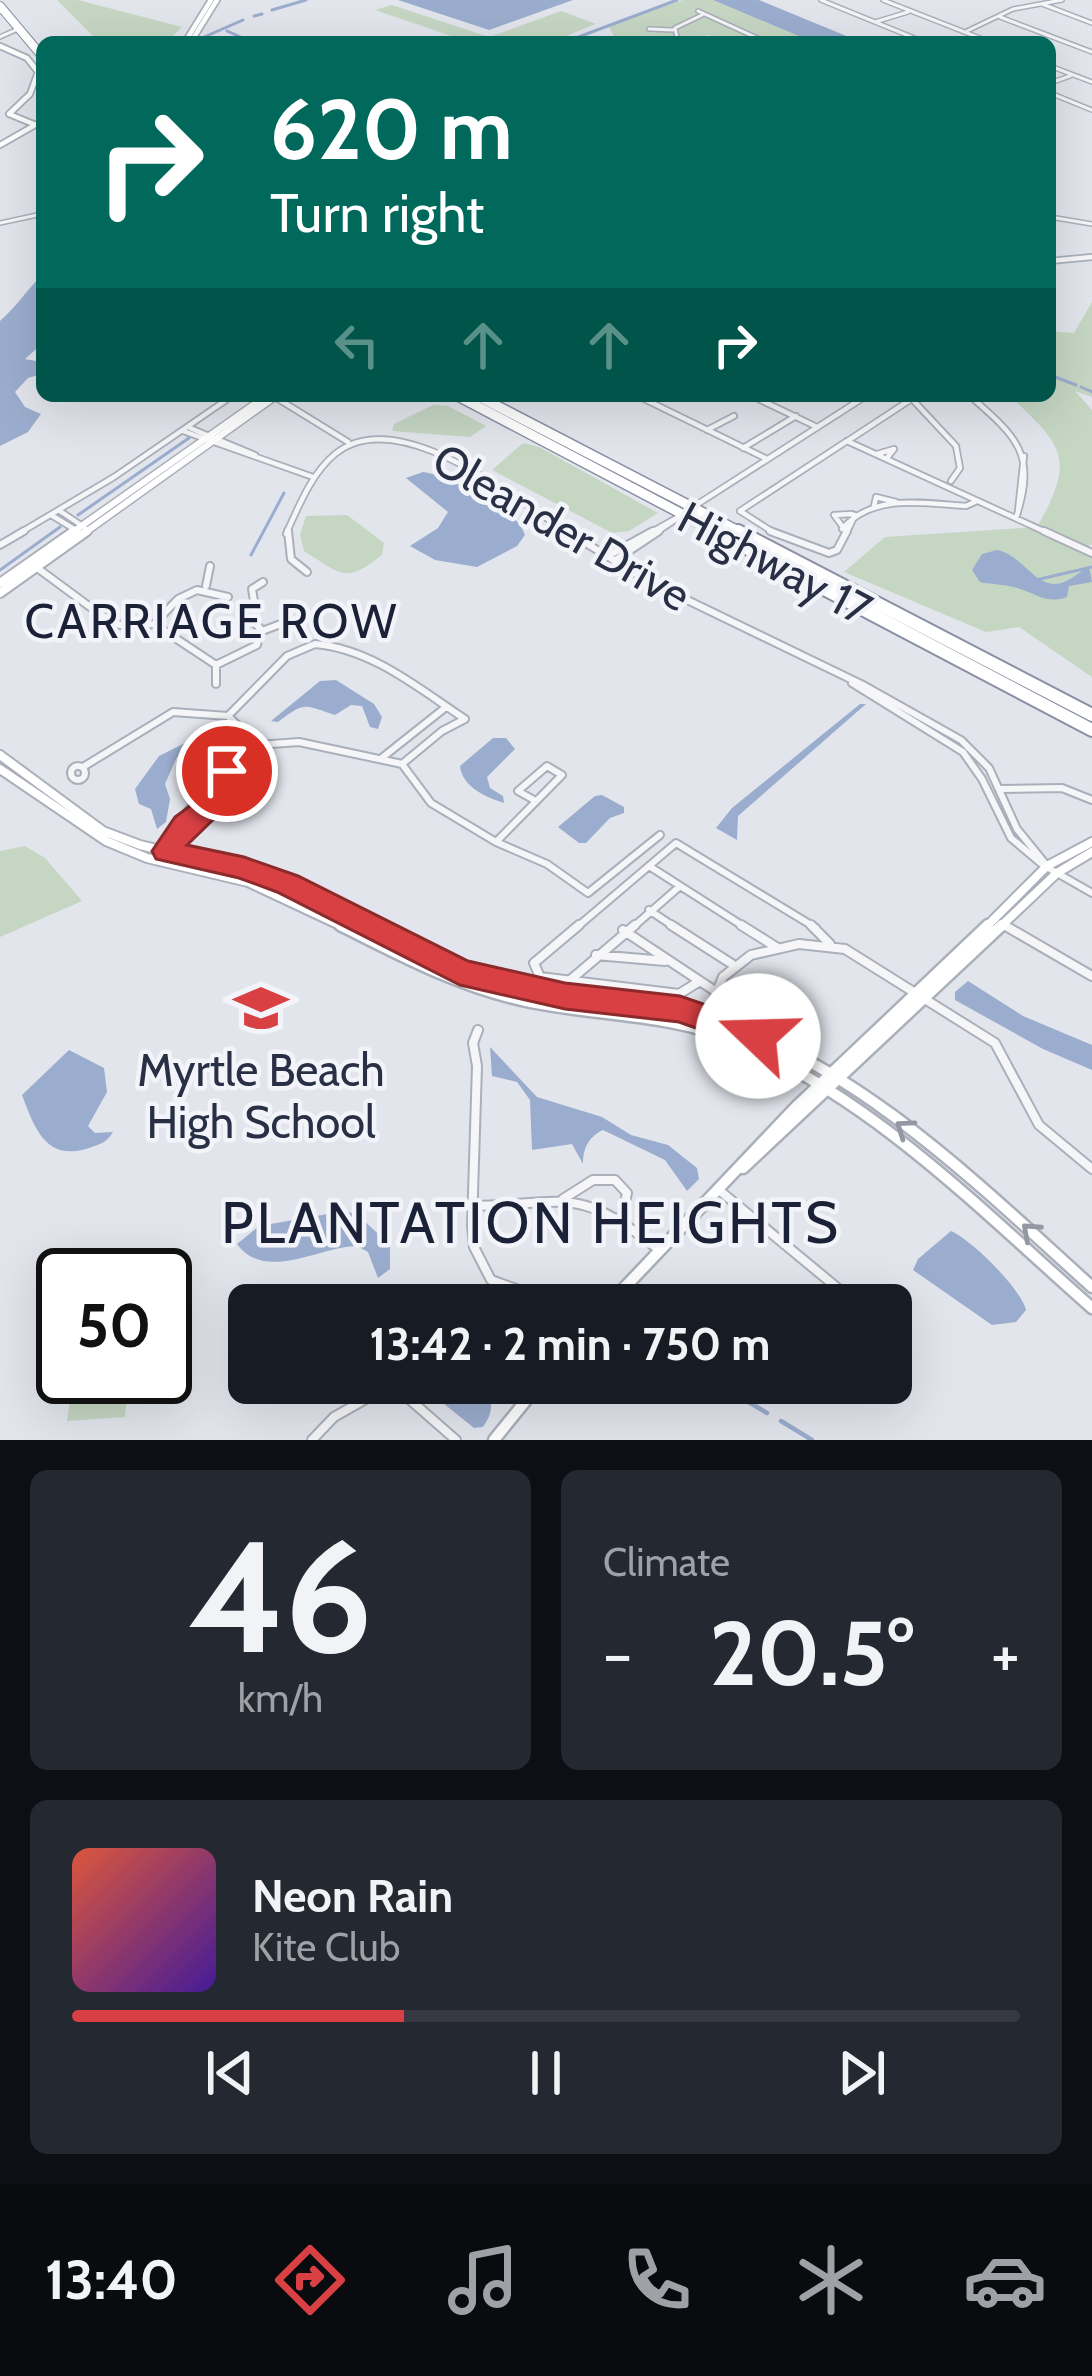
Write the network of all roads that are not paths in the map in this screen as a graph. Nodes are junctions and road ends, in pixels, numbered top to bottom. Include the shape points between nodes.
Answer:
1 (214, 0) edge
2 (821, 0) edge
3 (883, 0) edge
4 (1062, 0) edge
5 (2, 3) edge
6 (1039, 3) junction
7 (698, 11) dead end
8 (912, 11) junction
9 (705, 14) junction
10 (1000, 16) junction
11 (874, 22) junction
12 (1092, 22) edge
13 (649, 28) dead end
14 (18, 29) junction
15 (673, 30) junction
16 (964, 32) junction
17 (192, 36) edge
18 (676, 36) edge
19 (752, 36) edge
20 (909, 36) edge
21 (974, 36) edge
22 (1051, 36) edge
23 (0, 37) edge
24 (1056, 38) edge
25 (36, 40) edge
26 (0, 48) edge
27 (36, 49) edge
28 (1092, 52) edge
29 (1056, 68) edge
30 (1074, 75) junction
31 (1056, 81) edge
32 (1092, 82) edge
33 (1056, 95) edge
34 (1092, 110) edge
35 (35, 124) edge
36 (0, 142) edge
37 (36, 215) edge
38 (1056, 218) edge
39 (0, 223) edge
40 (1092, 224) edge
41 (1092, 257) edge
42 (1056, 260) edge
43 (223, 402) edge
44 (258, 402) edge
45 (266, 402) edge
46 (285, 402) edge
47 (470, 402) edge
48 (489, 402) edge
49 (650, 402) edge
50 (765, 402) edge
51 (857, 402) edge
52 (911, 402) edge
53 (916, 402) edge
54 (976, 402) edge
55 (734, 416) dead end
56 (796, 416) junction
57 (817, 428) junction
58 (185, 429) junction
59 (707, 430) junction
60 (211, 438) junction
61 (847, 441) junction
62 (350, 443) junction
63 (743, 448) junction
64 (767, 459) junction
65 (313, 477) junction
66 (951, 485) junction
67 (977, 501) junction
68 (55, 513) junction
69 (684, 513) junction
70 (855, 515) junction
71 (1017, 515) junction
72 (80, 529) junction
73 (844, 530) junction
74 (0, 545) edge
75 (1092, 553) edge
76 (610, 559) junction
77 (210, 566) dead end
78 (36, 567) junction
79 (307, 572) dead end
80 (262, 582) dead end
81 (0, 584) edge
82 (205, 587) junction
83 (0, 593) edge
84 (228, 597) dead end
85 (286, 622) dead end
86 (154, 624) junction
87 (260, 631) junction
88 (216, 665) junction
89 (849, 680) junction
90 (216, 684) dead end
91 (446, 707) junction
92 (1092, 715) edge
93 (228, 716) junction
94 (1092, 730) edge
95 (254, 742) junction
96 (0, 755) edge
97 (381, 759) junction
98 (402, 764) junction
99 (82, 767) dead end
100 (0, 769) edge
101 (1001, 789) junction
102 (214, 798) junction
103 (535, 800) junction
104 (1092, 800) edge
105 (195, 813) junction
106 (660, 836) dead end
107 (496, 842) junction
108 (1092, 842) edge
109 (170, 846) junction
110 (1092, 852) edge
111 (160, 862) junction
112 (649, 866) junction
113 (1052, 869) junction
114 (679, 887) junction
115 (1092, 893) edge
116 (650, 910) junction
117 (1004, 925) junction
118 (623, 930) junction
119 (830, 944) junction
120 (776, 947) junction
121 (596, 955) junction
122 (670, 962) junction
123 (733, 965) junction
124 (1092, 976) edge
125 (700, 981) junction
126 (568, 982) junction
127 (716, 991) junction
128 (925, 995) junction
129 (707, 1016) junction
130 (478, 1030) dead end
131 (835, 1080) junction
132 (823, 1091) junction
133 (1092, 1169) edge
134 (719, 1190) junction
135 (560, 1201) junction
136 (473, 1207) junction
137 (621, 1221) junction
138 (662, 1251) junction
139 (502, 1284) edge
140 (629, 1284) edge
141 (833, 1284) edge
142 (1089, 1293) edge
143 (1092, 1308) edge
144 (523, 1404) edge
145 (312, 1440) edge
146 (455, 1440) edge
147 (494, 1440) edge

1 - 17 main road
2 - 11 street
3 - 8 street
4 - 6 street
5 - 14 highway
5 - 25 highway
6 - 10 street
6 - 12 street
7 - 9 street
8 - 11 street
8 - 16 street
9 - 15 street
9 - 19 street
10 - 16 street
10 - 22 street
11 - 20 street
13 - 15 street
14 - 23 street
14 - 27 highway
15 - 18 street
16 - 21 street
24 - 28 street
26 - 35 main road via 30,67 31,85 6,120
29 - 30 street
30 - 31 street
30 - 32 street
33 - 34 street
35 - 36 main road
37 - 39 street
38 - 40 street
41 - 42 street
43 - 58 street
44 - 60 main road
45 - 60 main road
46 - 62 street
47 - 69 highway, Highway 17
48 - 69 highway, Highway 17
49 - 59 street
50 - 56 street
51 - 57 street
52 - 61 street
53 - 66 street via 956,446
54 - 71 street via 1024,447
55 - 59 street
56 - 57 street
56 - 63 street
57 - 64 street
58 - 60 street
58 - 68 street
59 - 63 street
60 - 65 street
60 - 72 main road
61 - 66 street
61 - 73 street via 740,511 815,552 832,553
62 - 65 street
62 - 76 street, Oleander Drive via 389,436 428,447
63 - 64 street
64 - 69 street
65 - 79 street via 285,537 291,559
66 - 67 street
67 - 70 street via 874,506
67 - 71 street
68 - 72 street
68 - 74 street
69 - 76 street
69 - 92 highway, Highway 17
69 - 94 highway, Highway 17
70 - 73 street
70 - 73 street via 836,512
71 - 75 street
72 - 78 main road
72 - 81 main road
76 - 89 street, Oleander Drive
77 - 82 street
78 - 83 main road
78 - 86 street via 120,625
80 - 87 street via 241,612
82 - 84 street
82 - 86 street via 170,603
85 - 87 street
86 - 88 street
87 - 88 street via 256,645
88 - 90 street
89 - 101 street, Oleander Drive via 961,740
89 - 113 street, Oleander Drive via 962,751 1016,845
91 - 93 street via 357,651 313,644
91 - 97 street
91 - 98 street via 465,719
93 - 95 street
93 - 99 street via 173,712
95 - 97 street
95 - 102 street
95 - 102 street via 254,779
96 - 109 main road via 105,831
97 - 98 street
98 - 107 street via 431,803
100 - 111 main road via 82,830
101 - 104 street via 1062,788
101 - 113 street, Oleander Drive via 1017,830
102 - 105 street
102 - 105 street
103 - 103 street via 548,788 562,775 547,766 518,791
103 - 107 street
105 - 109 street
106 - 107 street via 588,893
108 - 113 main road
109 - 111 street
109 - 129 main road via 287,884 460,972
110 - 113 main road
111 - 132 main road via 260,886 453,980 709,1032
112 - 114 street
112 - 119 street via 676,843 820,930
112 - 126 street via 534,963 540,977
113 - 115 street, Oleander Drive
113 - 117 main road
113 - 128 main road
114 - 116 street
114 - 120 street
116 - 118 street
116 - 123 street
117 - 124 street
117 - 128 main road
118 - 121 street
118 - 122 street
119 - 120 street
119 - 128 street
120 - 123 street
121 - 122 street
121 - 126 street
122 - 125 street
123 - 127 street
125 - 126 street via 679,994
125 - 127 street
127 - 129 street
128 - 131 main road
128 - 133 street via 995,1043 1039,1125
129 - 131 main road
130 - 136 street
131 - 132 main road
142 -> 131 main road via 940,1154
132 - 134 main road
132 - 142 main road via 923,1159
134 - 138 main road
134 - 141 street
135 - 136 street
135 - 137 street via 587,1203
135 - 137 street via 593,1180 615,1180 627,1193
136 - 139 street via 480,1265
137 - 138 street
138 - 140 main road
142 - 143 main road
144 - 147 main road
145 - 146 street via 334,1417 392,1384

